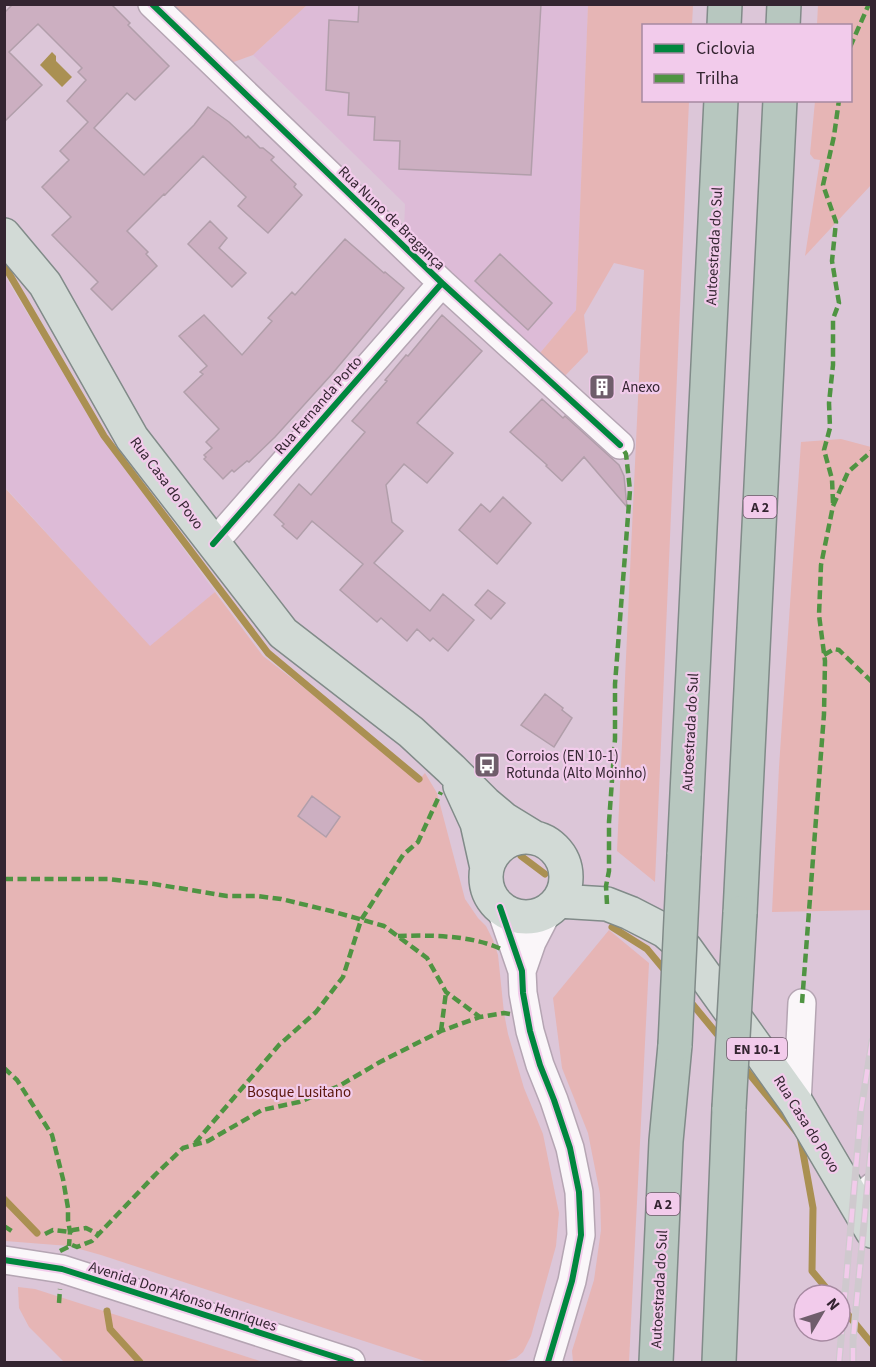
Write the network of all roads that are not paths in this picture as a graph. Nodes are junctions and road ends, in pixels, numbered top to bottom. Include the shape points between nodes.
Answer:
1 (152, 4) edge
2 (725, 4) edge
3 (784, 4) edge
4 (724, 24) edge
5 (783, 24) edge
6 (721, 102) edge
7 (780, 102) edge
8 (4, 235) edge
9 (442, 283) junction
10 (620, 445) dead end
11 (213, 544) junction
12 (451, 769) junction
13 (547, 847) junction
14 (487, 868) junction
15 (607, 904) junction
16 (553, 906) junction
17 (500, 907) junction
18 (522, 971) junction
19 (802, 1003) dead end
20 (797, 1104) junction
21 (863, 1195) edge
22 (872, 1231) edge
23 (4, 1260) edge
24 (351, 1362) edge
25 (548, 1362) edge
26 (656, 1362) edge
27 (719, 1362) edge

1 - 9 street, Rua Nuno de Bragança
2 - 4 highway
3 - 5 highway
6 - 26 highway, Autoestrada do Sul / A 2, bridge
7 - 27 highway, A 2, bridge
8 - 11 main road, Rua Casa do Povo / EN 10-1 via 45,284 132,438
9 - 10 street, Rua Nuno de Bragança
9 - 11 street, Rua Fernanda Porto
11 - 12 main road, Rua Casa do Povo / EN 10-1 via 283,633 411,732
12 - 13 main road, Rua Casa do Povo / EN 10-1 via 504,819
12 - 14 main road, Rua Casa do Povo / EN 10-1 via 477,823
13 - 14 main road via 522,837 510,840 499,847
13 - 15 main road, Rua Casa do Povo / EN 10-1
13 - 16 main road via 564,867 566,879 564,891
14 - 17 main road, EN 10-1 via 486,883
15 - 16 main road, Rua Casa do Povo / EN 10-1
15 - 20 main road, Rua Casa do Povo / EN 10-1 via 665,931 686,949
16 - 17 main road, EN 10-1 via 536,916 523,917
16 - 18 street via 532,942
17 - 18 street
18 - 25 street via 530,1031 570,1148 579,1192 580,1235 572,1281
19 - 20 street
20 - 21 main road, Rua Casa do Povo / EN 10-1
21 - 22 main road, Rua Casa do Povo / EN 10-1
23 - 24 street, Avenida Dom Afonso Henriques via 62,1269

